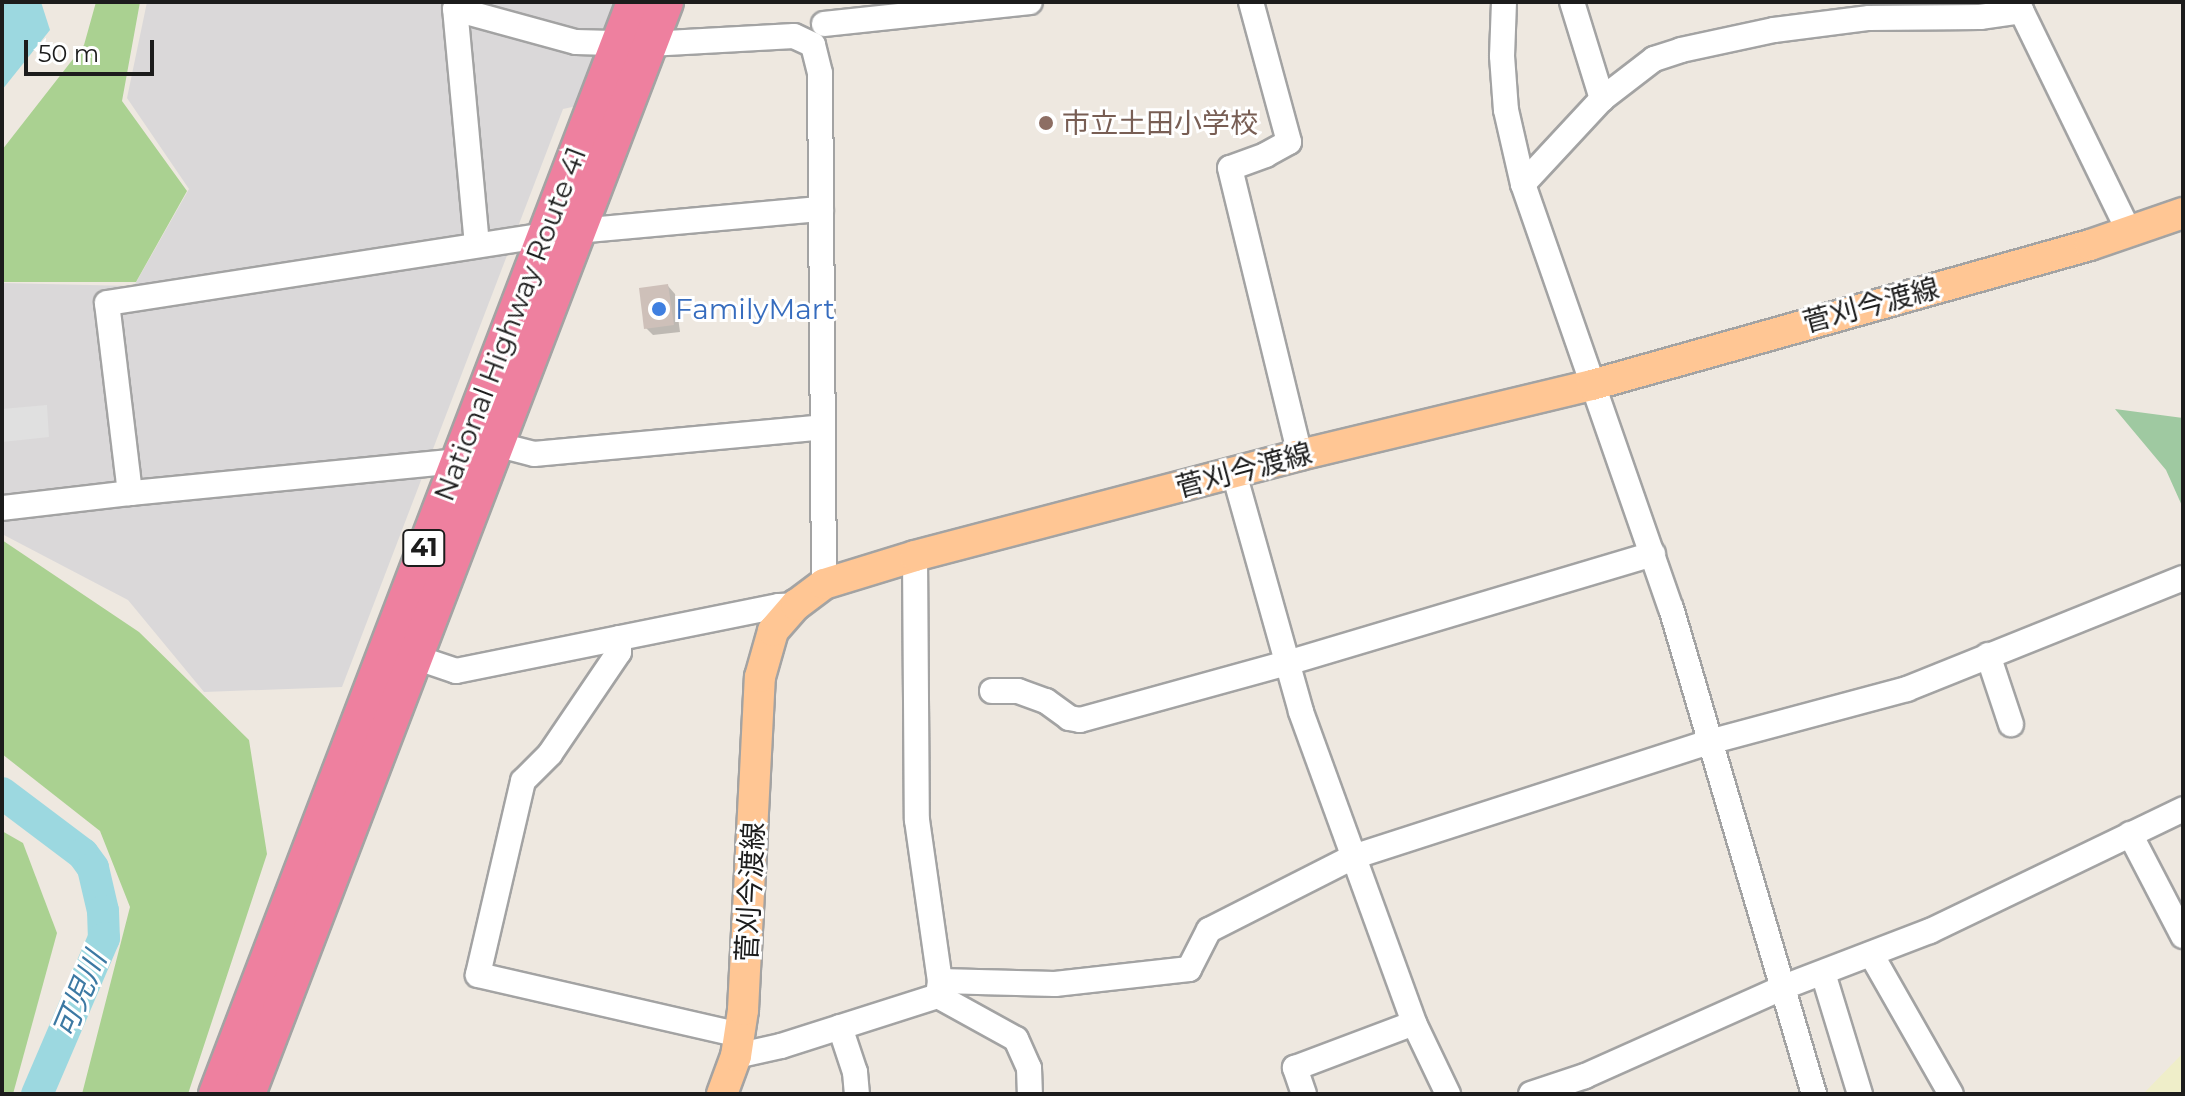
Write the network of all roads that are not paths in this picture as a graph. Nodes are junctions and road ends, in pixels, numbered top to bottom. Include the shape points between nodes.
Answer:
1 (634, 2) edge
2 (666, 2) edge
3 (1030, 2) edge
4 (1251, 2) edge
5 (1504, 2) edge
6 (1572, 2) edge
7 (451, 5) edge
8 (2020, 7) edge
9 (822, 24) edge
10 (634, 43) junction
11 (1602, 99) junction
12 (1523, 184) junction
13 (821, 209) junction
14 (2183, 213) edge
15 (2129, 232) junction
16 (561, 233) junction
17 (477, 245) junction
18 (1592, 385) junction
19 (823, 427) junction
20 (495, 444) junction
21 (1300, 455) junction
22 (458, 461) junction
23 (1234, 473) junction
24 (130, 493) junction
25 (2, 508) edge
26 (1653, 554) junction
27 (915, 556) junction
28 (2183, 578) edge
29 (824, 584) junction
30 (796, 605) junction
31 (619, 638) junction
32 (400, 652) junction
33 (1988, 655) junction
34 (1287, 663) junction
35 (992, 691) dead end
36 (2011, 724) dead end
37 (1709, 742) junction
38 (2183, 809) edge
39 (2130, 834) junction
40 (1353, 857) junction
41 (2183, 936) edge
42 (1871, 954) junction
43 (1823, 973) junction
44 (1784, 987) junction
45 (939, 989) junction
46 (1414, 1023) junction
47 (840, 1027) junction
48 (738, 1046) junction
49 (216, 1094) edge
50 (248, 1094) edge
51 (722, 1094) edge
52 (857, 1094) edge
53 (1030, 1094) edge
54 (1304, 1094) edge
55 (1448, 1094) edge
56 (1531, 1094) edge
57 (1814, 1094) edge
58 (1860, 1094) edge
59 (1951, 1094) edge

1 - 10 highway, National Highway Route 41 / 41
2 - 10 highway, National Highway Route 41 / 41
3 - 9 street
4 - 21 street via 1289,142 1230,168
5 - 12 street via 1506,110
6 - 11 street
7 - 10 street via 576,42
7 - 17 street
8 - 11 street via 1980,17 1869,18 1774,30 1681,50 1654,59
8 - 15 street
9 - 10 street via 794,36
9 - 13 street
10 - 16 highway, National Highway Route 41 / 41
11 - 12 street
12 - 18 street
13 - 16 street
13 - 19 street
14 - 15 main road, 菅刈今渡線
15 - 18 main road, 菅刈今渡線
16 - 17 street
16 - 20 highway, National Highway Route 41 / 41
16 - 22 highway, National Highway Route 41 / 41
17 - 24 street via 107,303
18 - 21 main road, 菅刈今渡線
18 - 26 street
19 - 20 street via 534,454
19 - 29 street
20 - 32 highway, National Highway Route 41 / 41
21 - 23 main road, 菅刈今渡線
22 - 24 street
22 - 32 highway, National Highway Route 41 / 41
23 - 27 main road, 菅刈今渡線
23 - 34 street
24 - 25 street
26 - 34 street
26 - 37 street
27 - 29 main road, 菅刈今渡線
27 - 45 street via 917,820
28 - 33 street
29 - 30 main road, 菅刈今渡線
30 - 31 street
30 - 48 main road, 菅刈今渡線 via 773,631 760,677
31 - 32 street via 456,671
31 - 48 street via 619,652 550,754 523,781 478,975
32 - 49 highway, National Highway Route 41 / 41
32 - 50 highway, National Highway Route 41 / 41
33 - 36 street
33 - 37 street via 1907,689
34 - 35 street via 1080,720 1018,691
34 - 40 street
37 - 40 street
37 - 44 street
38 - 39 street
39 - 41 street
39 - 42 street
40 - 45 street via 1209,930 1189,969 1055,984
40 - 46 street
42 - 43 street
42 - 59 street
43 - 44 street
43 - 58 street
44 - 56 street via 1585,1076
44 - 57 street
45 - 47 street
45 - 53 street via 1016,1039 1029,1068
46 - 54 street via 1295,1068
46 - 55 street
47 - 48 street
47 - 52 street
48 - 51 main road, 菅刈今渡線

